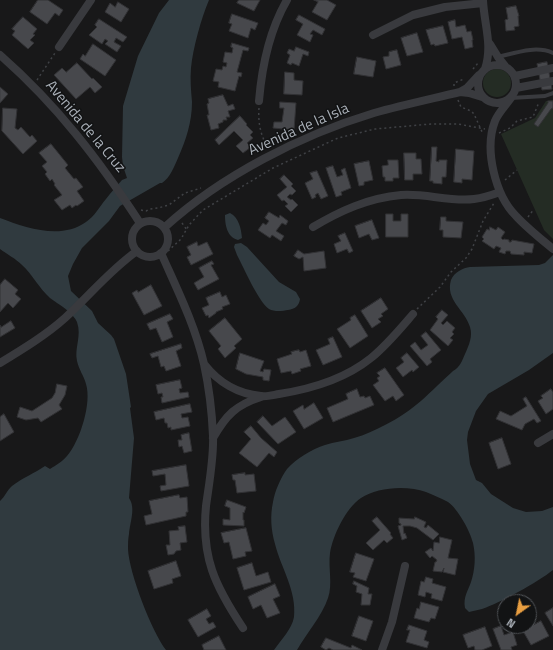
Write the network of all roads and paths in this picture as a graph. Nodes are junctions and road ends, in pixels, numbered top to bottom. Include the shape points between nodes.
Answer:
1 (91, 0) edge
2 (287, 0) edge
3 (483, 1) edge
4 (373, 35) dead end
5 (489, 40) junction
6 (59, 47) joint
7 (553, 53) edge
8 (0, 55) edge
9 (498, 57) junction
10 (479, 59) dead end
11 (505, 66) junction
12 (553, 68) edge
13 (483, 71) junction
14 (471, 73) dead end
15 (515, 76) junction
16 (465, 79) dead end
17 (553, 81) edge
18 (33, 86) junction
19 (516, 88) junction
20 (458, 93) junction
21 (553, 93) edge
22 (484, 98) junction
23 (511, 98) junction
24 (259, 101) joint
25 (540, 101) dead end
26 (495, 120) junction
27 (482, 129) junction
28 (492, 132) junction
29 (483, 140) dead end
30 (267, 147) junction
31 (255, 154) dead end
32 (272, 156) junction
33 (206, 185) dead end
34 (500, 192) junction
35 (490, 195) junction
36 (130, 208) junction
37 (534, 208) dead end
38 (140, 223) junction
39 (523, 223) junction
40 (313, 227) dead end
41 (165, 228) junction
42 (553, 249) edge
43 (137, 250) junction
44 (162, 255) junction
45 (413, 314) joint
46 (0, 363) edge
47 (204, 364) junction
48 (263, 396) junction
49 (553, 434) edge
50 (214, 438) junction
51 (538, 443) dead end
52 (405, 566) dead end
53 (243, 628) dead end
54 (382, 650) edge

1 - 6 street
2 - 24 street via 266,52
3 - 4 street via 413,15
3 - 5 street
5 - 9 street
5 - 13 street via 488,56
6 - 18 path
7 - 9 lane via 536,49
8 - 18 street, Avenida de la Cruz
9 - 11 street
10 - 14 path
11 - 13 street via 495,65
11 - 15 street
12 - 15 street
13 - 20 street, Avenida de la Isla via 467,88
13 - 22 street via 477,85
15 - 19 street
16 - 20 path via 454,83
17 - 19 street
18 - 36 street, Avenida de la Cruz via 67,122
19 - 23 street
20 - 22 street, Avenida de la Isla via 469,93
20 - 27 path via 460,107 471,111
20 - 32 street, Avenida de la Isla via 341,124
21 - 23 lane via 545,96
22 - 23 street via 495,104
22 - 26 street via 493,110
23 - 26 street
24 - 30 path via 258,119 262,138
25 - 28 path via 533,117 517,121 510,128 497,134
26 - 28 street
27 - 28 path
27 - 29 path
27 - 44 path via 458,124 431,124 375,129 338,138 272,168 203,210 189,225 181,239
28 - 34 street via 492,162
30 - 31 path
30 - 32 path
32 - 41 street, Avenida de la Isla via 204,196 185,209
33 - 36 path via 185,193 169,205 146,211
34 - 35 street
34 - 39 street via 506,204
35 - 40 street via 469,199 401,195 352,207
35 - 45 path via 494,203 483,221 472,249
36 - 38 street, Avenida de la Cruz
37 - 39 path
38 - 41 street via 156,221
38 - 43 street via 132,236
39 - 42 street
41 - 44 street via 169,241
43 - 44 street via 146,256
43 - 46 street via 119,264 65,318
44 - 47 street via 182,301
45 - 48 street via 387,344 356,369 294,392
47 - 48 street via 211,373 228,385 251,395
47 - 50 street
48 - 50 street via 236,408 221,425
49 - 51 street
50 - 53 street via 205,520 207,549 221,592
52 - 54 street via 392,622

